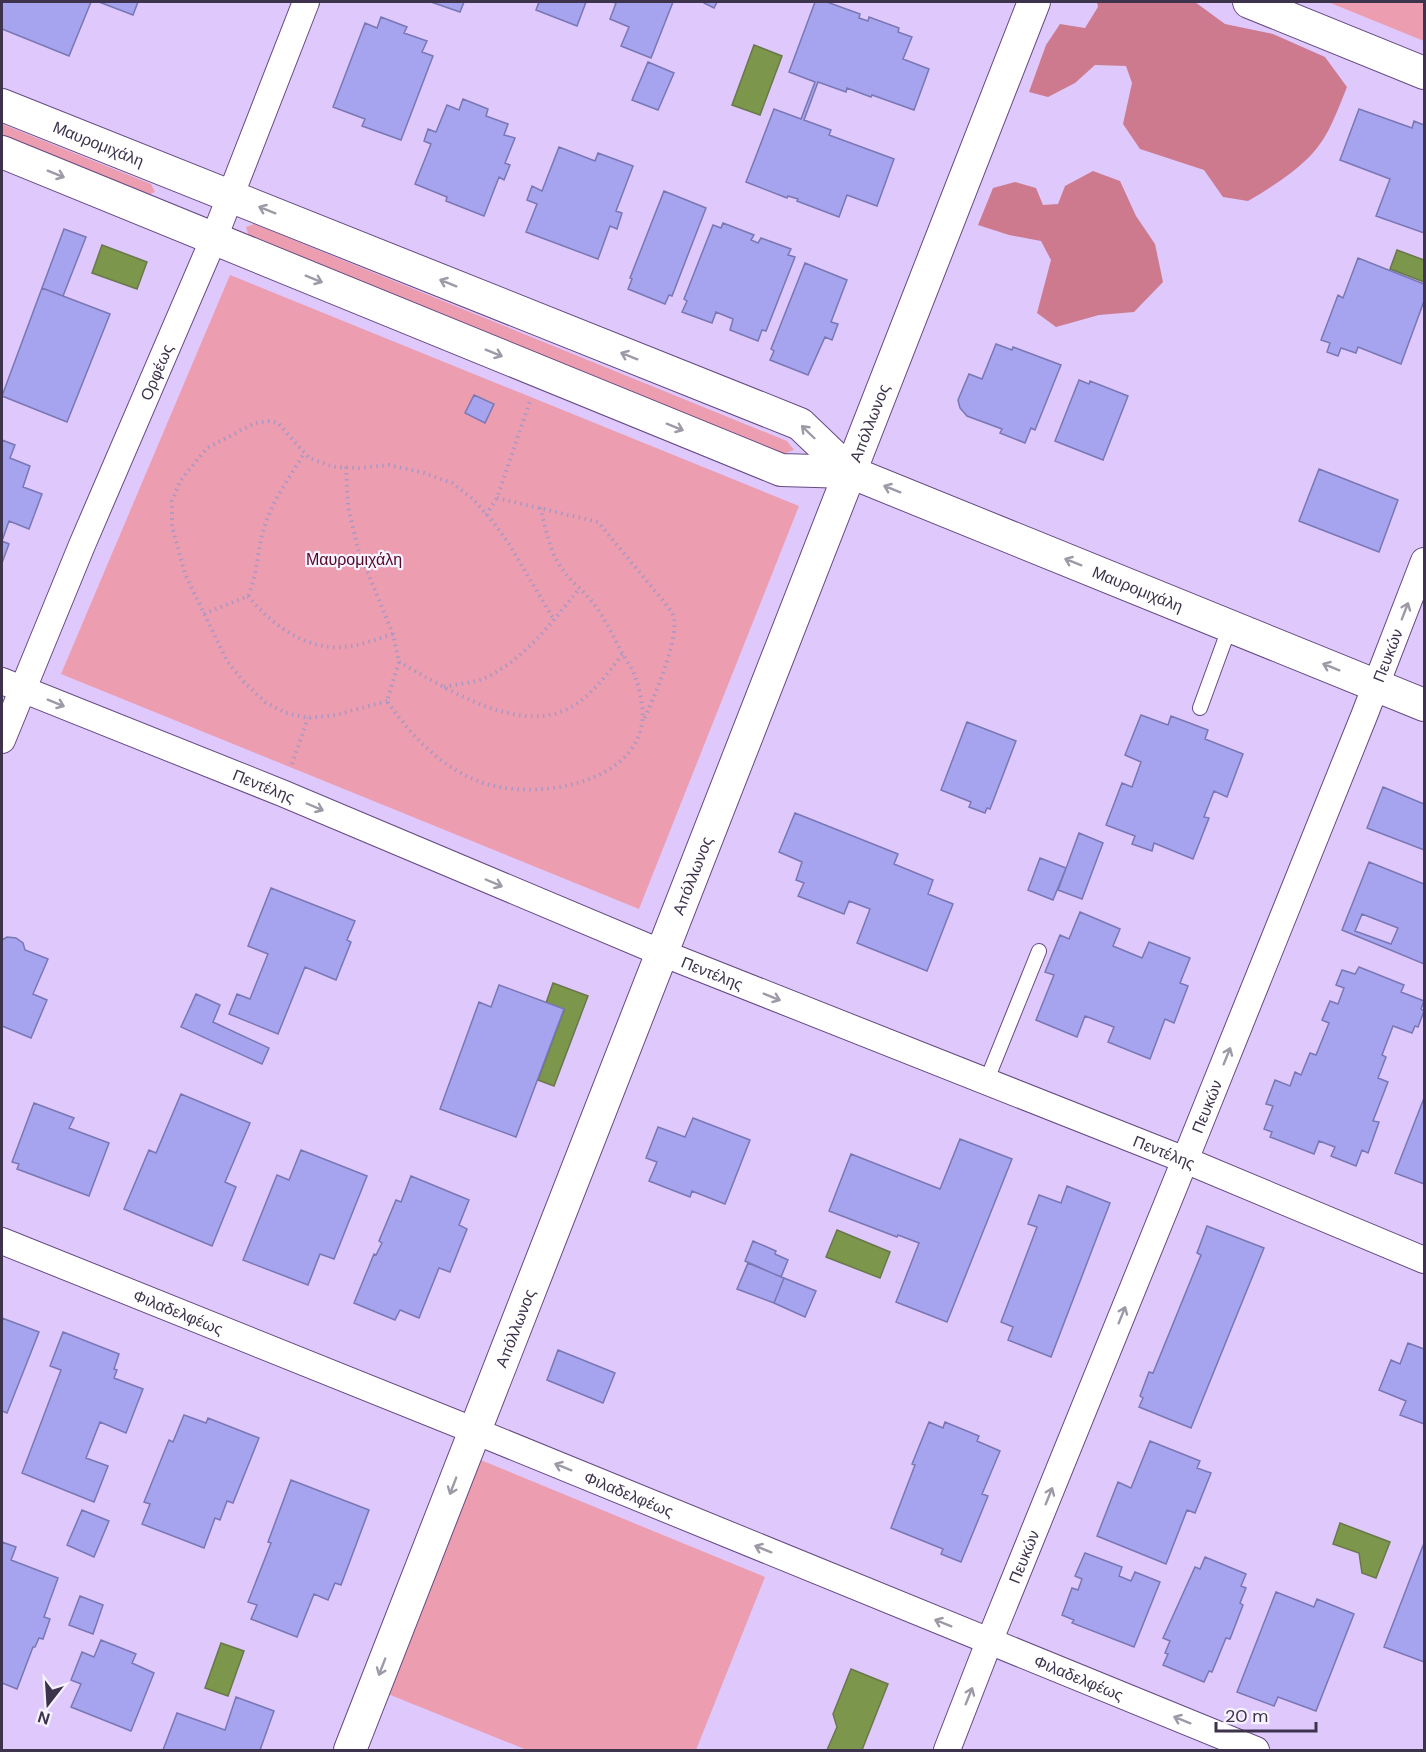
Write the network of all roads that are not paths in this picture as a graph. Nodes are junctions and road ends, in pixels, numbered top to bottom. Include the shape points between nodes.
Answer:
1 (306, 2) edge
2 (1034, 2) edge
3 (1249, 2) edge
4 (1425, 73) edge
5 (2, 105) edge
6 (2, 152) edge
7 (231, 196) junction
8 (214, 238) junction
9 (850, 472) junction
10 (1425, 561) edge
11 (1230, 626) junction
12 (12, 685) edge
13 (1376, 685) junction
14 (1425, 705) edge
15 (1200, 708) dead end
16 (2, 740) edge
17 (1039, 951) dead end
18 (662, 953) junction
19 (986, 1082) junction
20 (1185, 1160) junction
21 (2, 1242) edge
22 (1425, 1260) edge
23 (475, 1431) junction
24 (989, 1642) junction
25 (350, 1750) edge
26 (947, 1750) edge
27 (1256, 1750) edge

1 - 7 street, Ορφέως
2 - 9 street, Απόλλωνος
3 - 4 street
5 - 7 street, Μαυρομιχάλη
6 -> 8 street, Μαυρομιχάλη
7 - 8 street, Ορφέως
9 -> 7 street, Μαυρομιχάλη via 800,424
8 -> 9 street, Μαυρομιχάλη via 781,470
8 - 12 street, Ορφέως
11 -> 9 street, Μαυρομιχάλη
9 - 18 street, Απόλλωνος
13 -> 10 street, Πευκών
13 -> 11 street, Μαυρομιχάλη
11 - 15 lane
12 - 16 street, Ορφέως
12 -> 18 street, Πεντέλης via 282,793
13 - 14 street, Μαυρομιχάλη
20 -> 13 street, Πευκών
17 - 19 lane
18 -> 19 street, Πεντέλης
18 - 23 street, Απόλλωνος
19 - 20 street, Πεντέλης
20 - 22 street, Πεντέλης
24 -> 20 street, Πευκών
21 - 23 street, Φιλαδελφέως
24 -> 23 street, Φιλαδελφέως
23 -> 25 street, Απόλλωνος
26 -> 24 street, Πευκών
27 -> 24 street, Φιλαδελφέως

